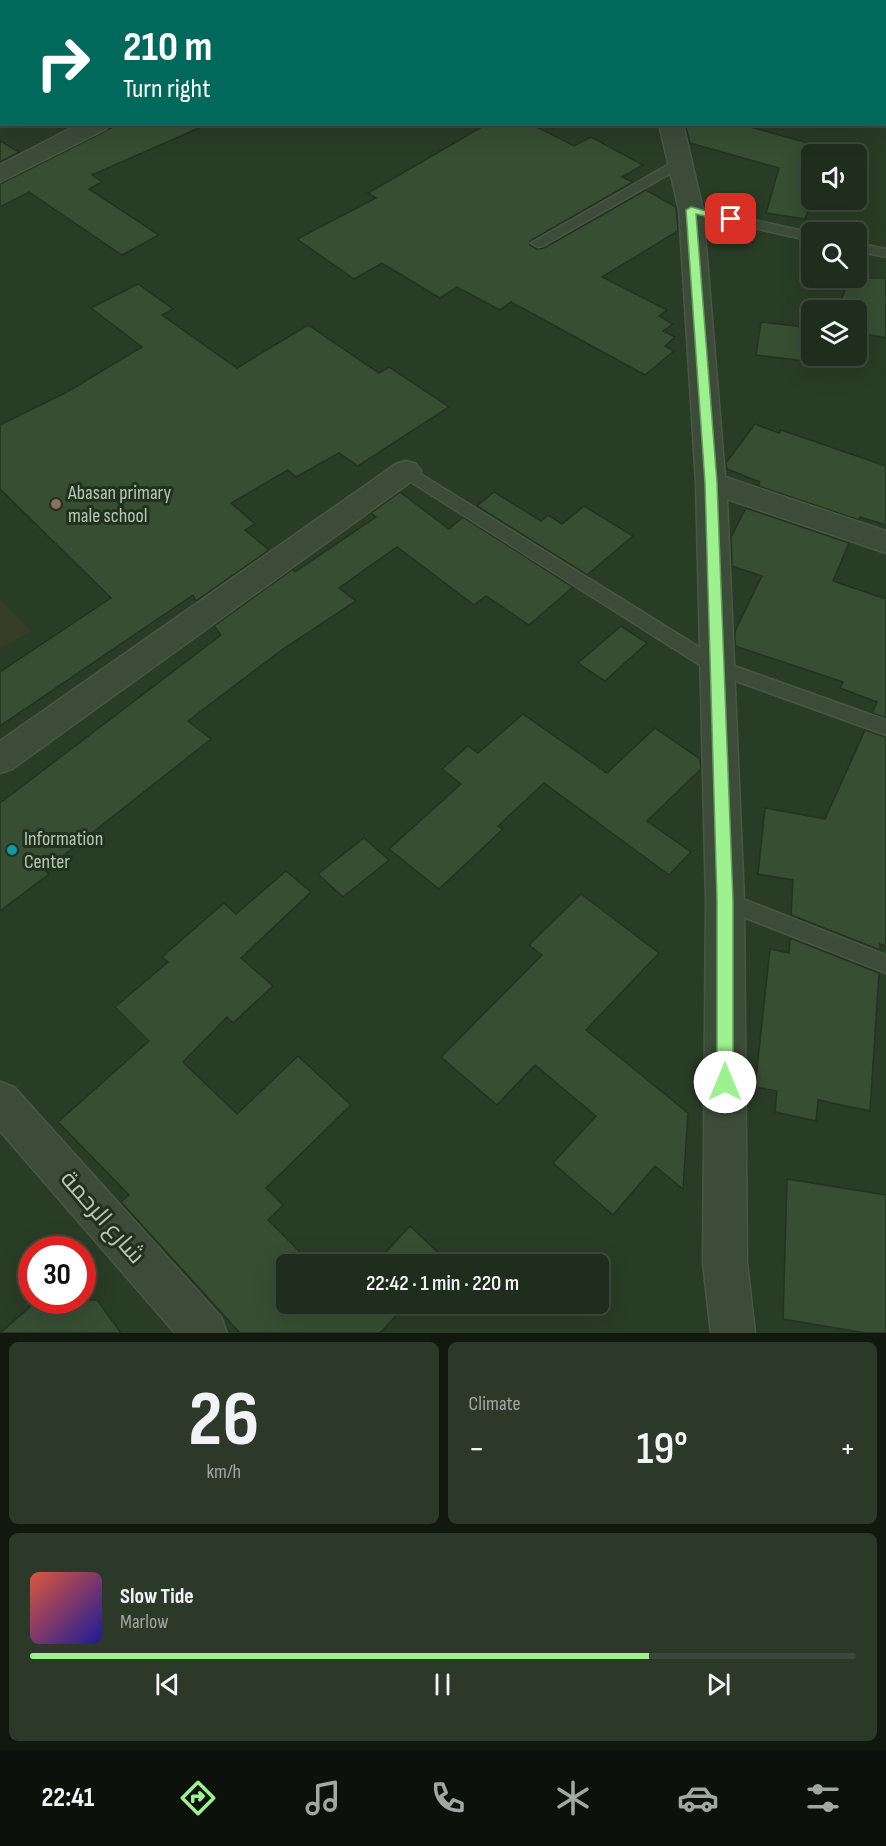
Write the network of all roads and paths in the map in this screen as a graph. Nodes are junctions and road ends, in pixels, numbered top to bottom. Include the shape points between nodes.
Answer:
1 (94, 126) edge
2 (671, 126) edge
3 (680, 162) junction
4 (0, 175) edge
5 (691, 210) junction
6 (801, 235) edge
7 (538, 243) dead end
8 (867, 249) edge
9 (886, 253) edge
10 (406, 471) joint
11 (711, 483) junction
12 (886, 542) edge
13 (717, 667) junction
14 (886, 728) edge
15 (0, 759) edge
16 (725, 901) junction
17 (886, 964) edge
18 (0, 1101) edge
19 (736, 1331) edge
20 (205, 1333) edge

1 - 4 street
2 - 3 street
3 - 5 street
3 - 7 lane
5 - 6 lane
5 - 11 street
8 - 9 lane
10 - 13 lane
10 - 15 street
11 - 12 street
11 - 13 street
13 - 14 lane
13 - 16 street
16 - 17 lane
16 - 19 street via 725,1263
18 - 20 street, شارع الرحمة

